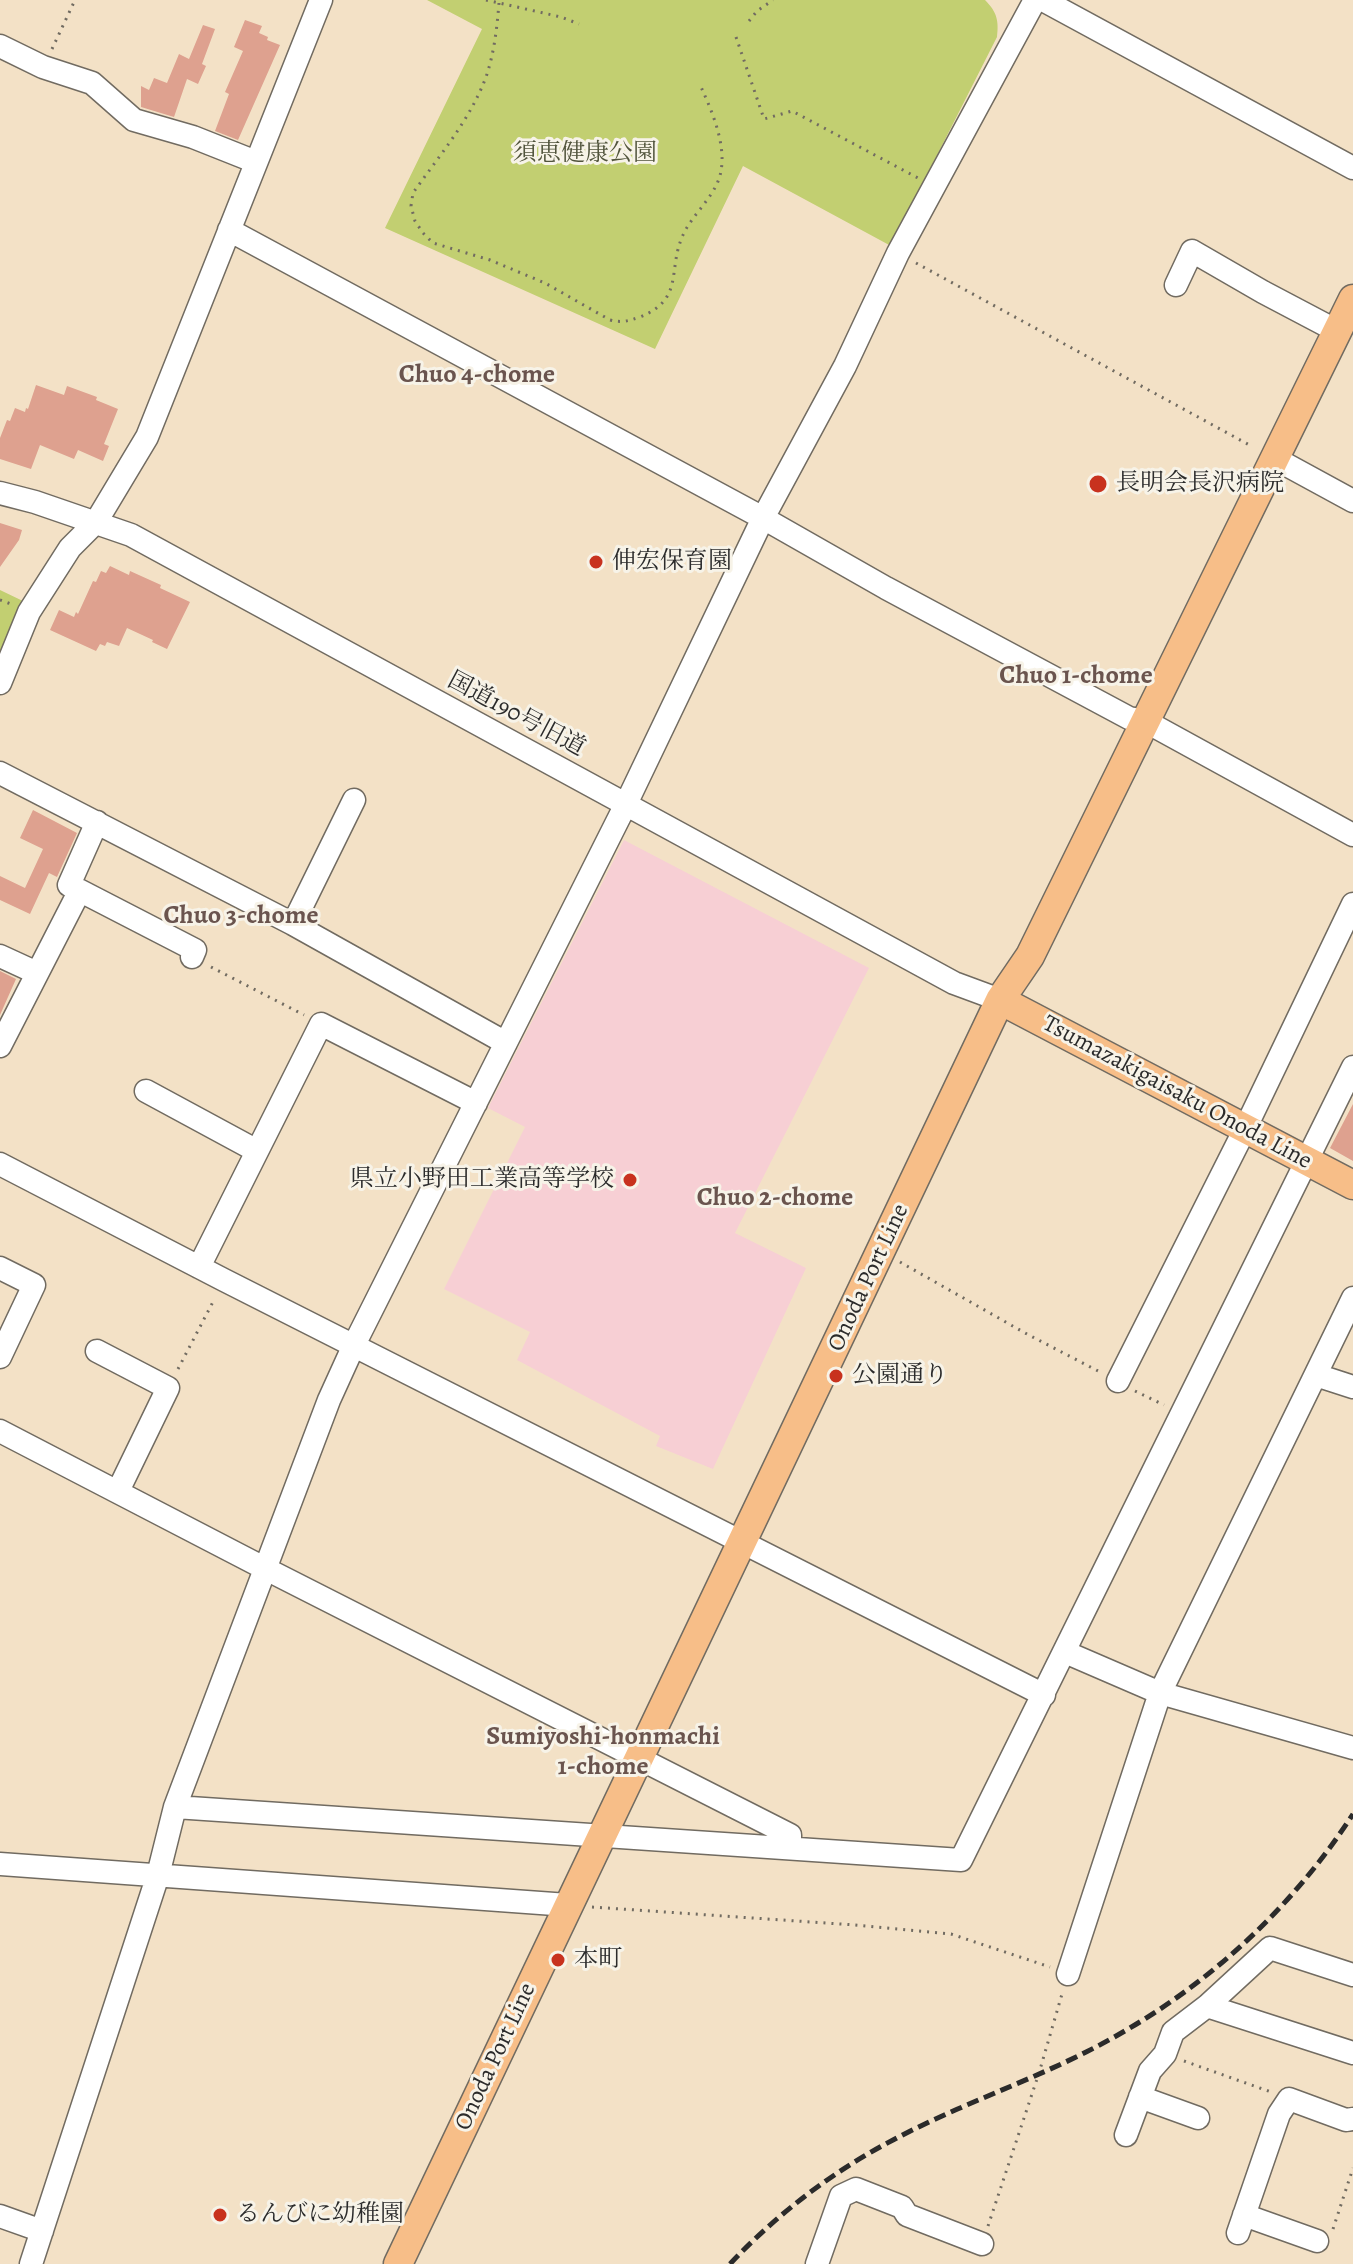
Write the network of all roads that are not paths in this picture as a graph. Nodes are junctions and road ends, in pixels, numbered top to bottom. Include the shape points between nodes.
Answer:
1 (321, 0) edge
2 (1031, 2) edge
3 (0, 46) edge
4 (256, 162) junction
5 (1353, 168) edge
6 (229, 230) junction
7 (1176, 285) dead end
8 (1353, 299) edge
9 (1337, 331) junction
10 (1274, 458) junction
11 (0, 493) edge
12 (1353, 501) edge
13 (763, 518) junction
14 (96, 522) junction
15 (0, 683) edge
16 (1145, 721) junction
17 (0, 773) edge
18 (354, 800) dead end
19 (626, 804) junction
20 (97, 822) junction
21 (1353, 835) edge
22 (79, 892) junction
23 (1353, 904) edge
24 (293, 924) junction
25 (0, 956) edge
26 (192, 957) road end
27 (37, 973) junction
28 (1000, 1000) junction
29 (506, 1043) junction
30 (0, 1046) edge
31 (1353, 1067) edge
32 (146, 1091) dead end
33 (476, 1103) junction
34 (1245, 1129) junction
35 (257, 1151) junction
36 (1306, 1161) junction
37 (0, 1164) edge
38 (1353, 1185) edge
39 (199, 1267) junction
40 (0, 1268) edge
41 (1353, 1298) edge
42 (354, 1345) junction
43 (97, 1351) dead end
44 (0, 1357) edge
45 (1316, 1375) junction
46 (1118, 1381) road end
47 (1353, 1387) edge
48 (0, 1431) edge
49 (118, 1491) junction
50 (743, 1543) junction
51 (266, 1569) junction
52 (1065, 1652) junction
53 (1160, 1693) junction
54 (1044, 1695) junction
55 (1353, 1748) edge
56 (638, 1758) junction
57 (175, 1807) junction
58 (600, 1836) junction
59 (790, 1847) junction
60 (0, 1864) edge
61 (158, 1875) junction
62 (568, 1905) junction
63 (1068, 1974) road end
64 (1353, 1975) edge
65 (1207, 2006) junction
66 (1353, 2053) edge
67 (1140, 2097) junction
68 (1198, 2118) dead end
69 (1353, 2119) edge
70 (1126, 2135) dead end
71 (0, 2216) edge
72 (42, 2231) junction
73 (1324, 2239) road end
74 (982, 2244) road end
75 (31, 2264) edge
76 (398, 2264) edge
77 (817, 2264) edge

1 - 4 street
2 - 5 street
2 - 13 street
3 - 4 street via 92,83 134,120
4 - 6 street
6 - 13 street
6 - 14 street via 147,437
7 - 9 street via 1192,251
8 - 9 main road, Onoda Port Line
9 - 10 main road, Onoda Port Line
10 - 12 street
10 - 16 main road, Onoda Port Line
11 - 14 street, 国道190号旧道
13 - 16 street via 1129,718
13 - 19 street
14 - 15 street via 70,548 29,612
14 - 19 street, 国道190号旧道 via 131,535
16 - 21 street
16 - 28 main road, Onoda Port Line via 1030,956
17 - 20 street
18 - 24 street
19 - 28 street, 国道190号旧道 via 954,983
19 - 29 street
20 - 22 street via 69,885
20 - 24 street
22 - 26 street via 195,950
22 - 27 street
23 - 34 street
24 - 29 street
25 - 27 street
27 - 30 street
28 - 34 main road, Tsumazakigaisaku Onoda Line
28 - 50 main road, Onoda Port Line
29 - 33 street
31 - 36 street
32 - 35 street
33 - 35 street via 321,1024
33 - 42 street
34 - 36 main road, Tsumazakigaisaku Onoda Line
34 - 46 street
35 - 39 street
36 - 38 main road, Tsumazakigaisaku Onoda Line
36 - 52 street
37 - 39 street
39 - 42 street
40 - 44 street via 34,1285
41 - 45 street
42 - 50 street
42 - 51 street
43 - 49 street via 168,1388
45 - 47 street
45 - 53 street
48 - 49 street
49 - 51 street
50 - 54 street
50 - 56 main road, Onoda Port Line
51 - 56 street
51 - 57 street
52 - 53 street
52 - 54 street
53 - 55 street
53 - 63 street
54 - 59 street via 961,1860
56 - 58 main road, Onoda Port Line
56 - 59 street via 790,1835
57 - 58 street
57 - 61 street
58 - 59 street
58 - 62 main road, Onoda Port Line
60 - 61 street
61 - 62 street
61 - 72 street
62 - 76 main road, Onoda Port Line
64 - 65 street via 1270,1948
65 - 66 street
65 - 67 street via 1173,2032
67 - 68 street
67 - 70 street
69 - 73 street via 1289,2099 1241,2224
71 - 72 street
72 - 75 street
74 - 77 street via 856,2189 841,2196

